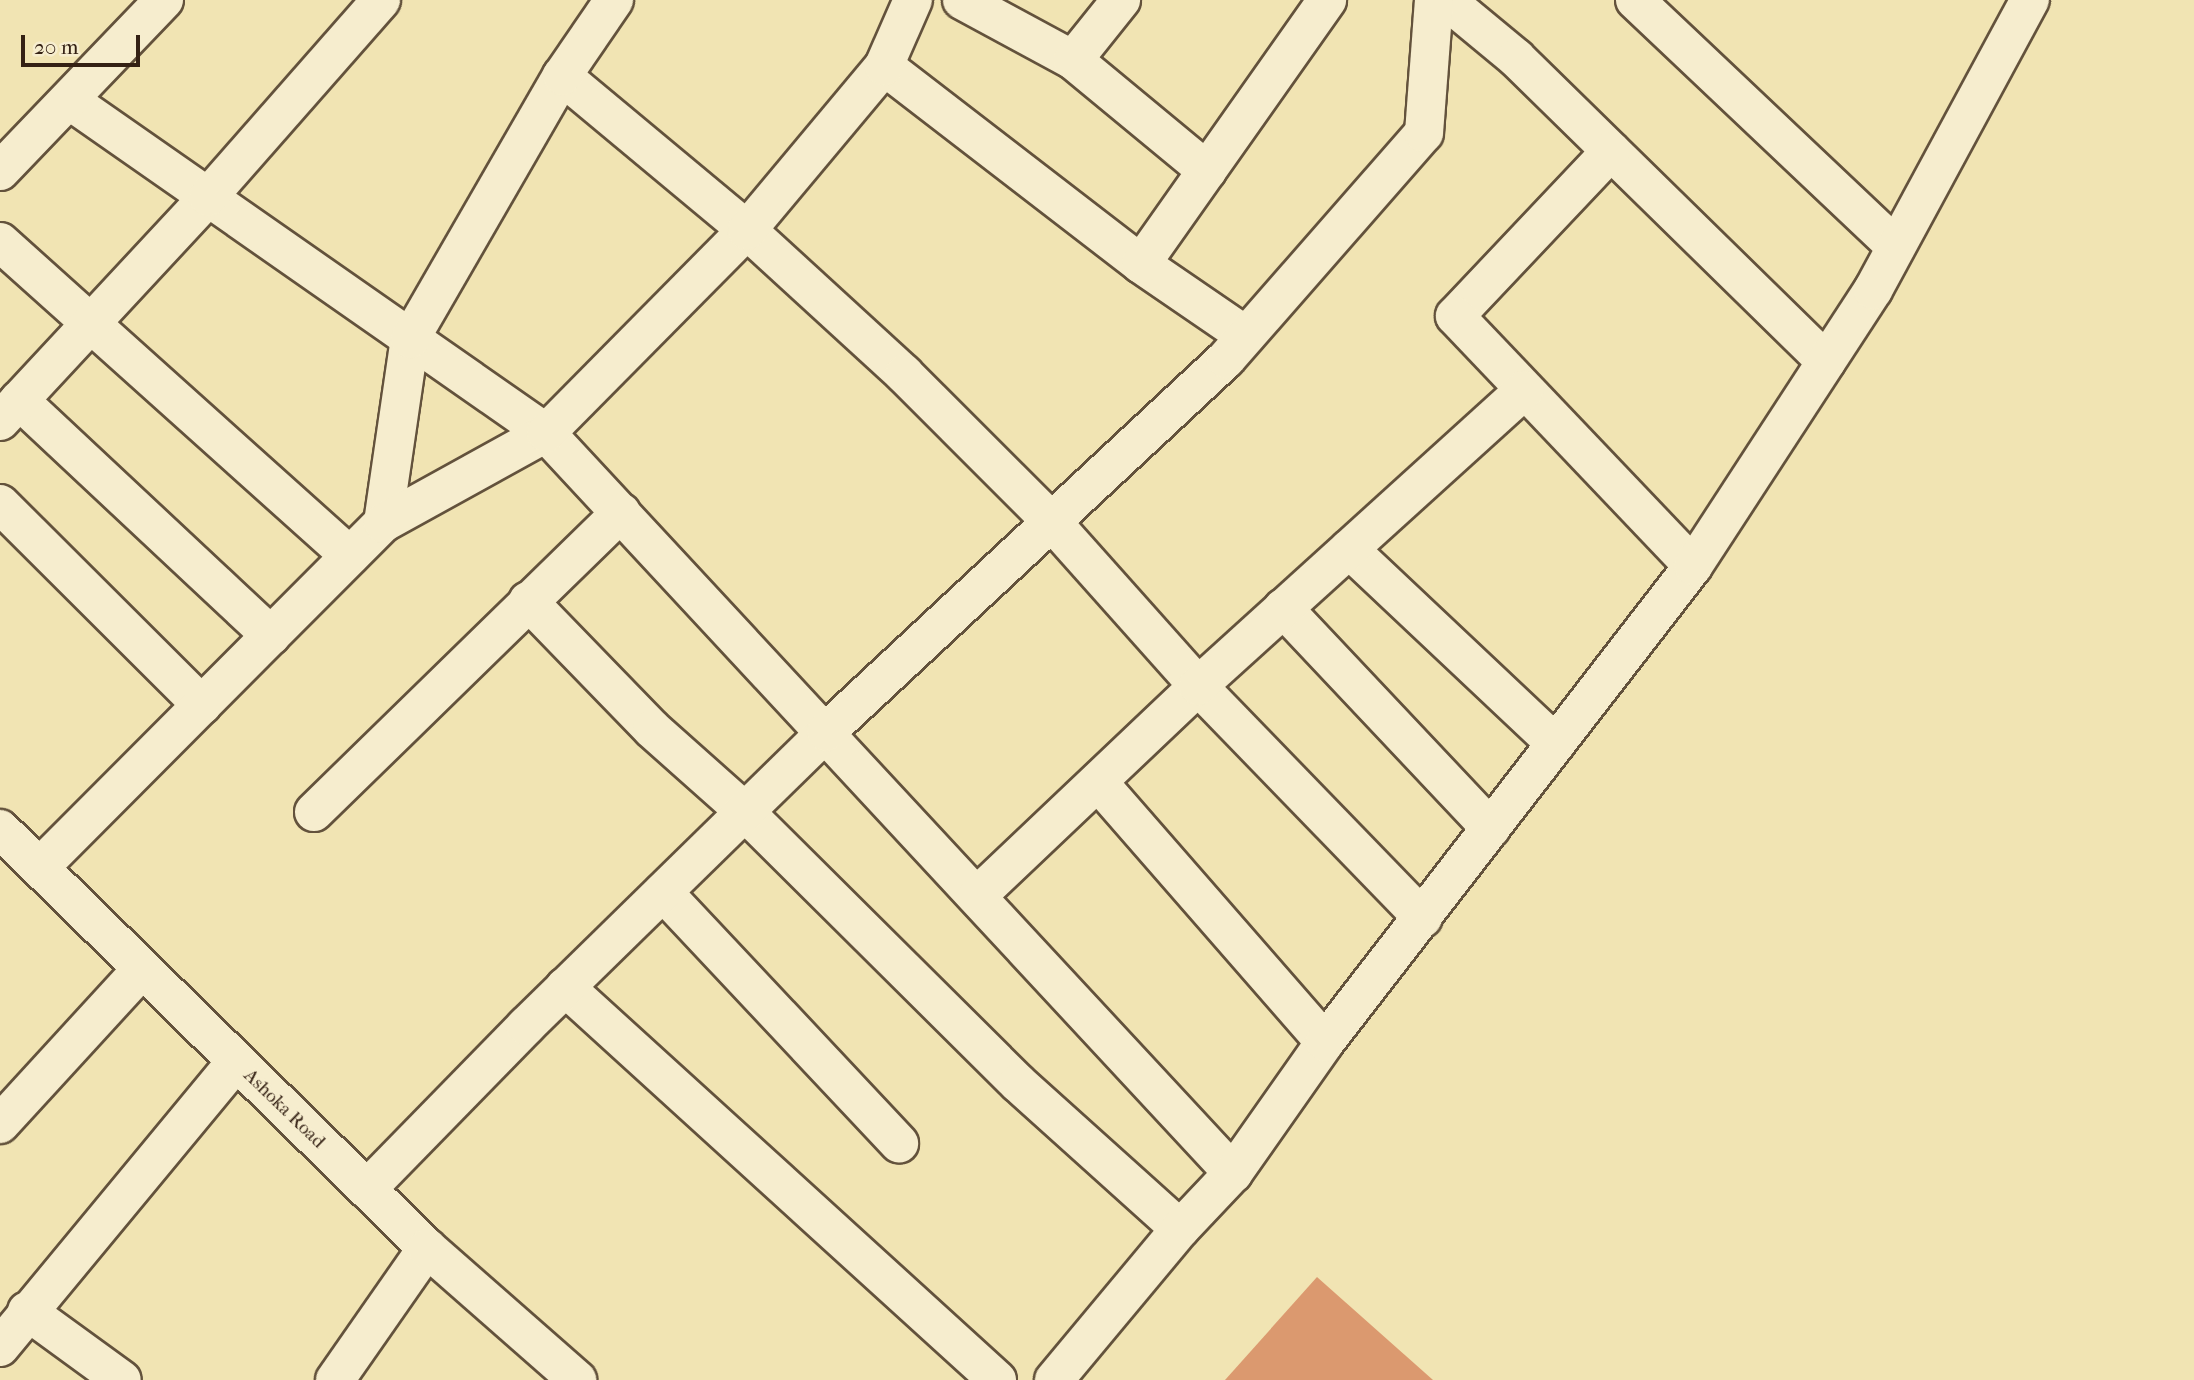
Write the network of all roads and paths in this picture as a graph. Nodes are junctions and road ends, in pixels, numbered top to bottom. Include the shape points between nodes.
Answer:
1 (164, 0) edge
2 (381, 0) edge
3 (614, 0) edge
4 (913, 0) edge
5 (962, 0) edge
6 (1121, 0) edge
7 (1327, 0) edge
8 (1434, 0) edge
9 (1446, 0) edge
10 (1635, 0) edge
11 (2030, 0) edge
12 (1073, 60) junction
13 (884, 66) junction
14 (562, 76) junction
15 (69, 100) junction
16 (1611, 151) junction
17 (0, 170) edge
18 (1207, 171) junction
19 (208, 197) junction
20 (747, 230) junction
21 (0, 242) edge
22 (1896, 247) junction
23 (1141, 264) junction
24 (91, 323) junction
25 (1246, 336) junction
26 (410, 339) junction
27 (1826, 362) junction
28 (1524, 390) junction
29 (10, 411) edge
30 (546, 433) junction
31 (0, 504) edge
32 (621, 512) junction
33 (1052, 522) junction
34 (383, 523) junction
35 (1349, 549) junction
36 (350, 556) junction
37 (1693, 566) junction
38 (527, 601) junction
39 (1283, 608) junction
40 (271, 636) junction
41 (1198, 685) junction
42 (202, 705) junction
43 (826, 732) junction
44 (1556, 744) junction
45 (1098, 782) junction
46 (314, 812) dead end
47 (745, 812) junction
48 (0, 829) edge
49 (1491, 829) junction
50 (40, 867) junction
51 (663, 892) junction
52 (977, 896) junction
53 (1423, 918) junction
54 (141, 970) junction
55 (565, 987) junction
56 (1325, 1042) junction
57 (236, 1062) junction
58 (0, 1124) edge
59 (899, 1143) dead end
60 (1233, 1173) junction
61 (368, 1189) junction
62 (1180, 1229) junction
63 (427, 1248) junction
64 (27, 1311) junction
65 (0, 1347) edge
66 (113, 1377) edge
67 (335, 1380) edge
68 (577, 1380) edge
69 (997, 1380) edge
70 (1054, 1380) edge

1 - 15 street
2 - 19 street
3 - 14 street
4 - 13 street
5 - 12 street
6 - 12 street
7 - 18 street
8 - 25 street via 1424,133
9 - 16 street via 1516,58
10 - 22 street
11 - 22 street
12 - 18 street
13 - 20 street
13 - 23 street
14 - 20 street
14 - 26 street
15 - 17 street
15 - 19 street
16 - 27 street
16 - 28 street via 1455,316
18 - 23 street
19 - 24 street
19 - 26 street
20 - 30 street
20 - 33 street via 904,374
21 - 24 street
22 - 27 street
23 - 25 street
24 - 29 street
24 - 36 street
25 - 33 street
26 - 30 street
26 - 34 street
27 - 37 street
28 - 35 street
28 - 37 street
29 - 40 street
30 - 32 street
30 - 34 street
31 - 42 street
32 - 38 street
32 - 43 street
33 - 41 street
33 - 43 street
34 - 36 street
35 - 39 street
35 - 44 street
36 - 40 street
37 - 44 street
38 - 46 street
38 - 47 street via 652,729
39 - 41 street
39 - 49 street
40 - 42 street
41 - 45 street
41 - 53 street
42 - 50 street
43 - 47 street
43 - 52 street
44 - 49 street
45 - 52 street
45 - 56 street
47 - 51 street
47 - 62 street via 1018,1083
48 - 50 street, Ashoka Road
49 - 53 street
50 - 54 street, Ashoka Road
51 - 55 street
51 - 59 street
52 - 60 street
53 - 56 street
54 - 57 street, Ashoka Road
54 - 58 street
55 - 61 street
55 - 69 street
56 - 60 street
57 - 61 street, Ashoka Road
57 - 64 street
60 - 62 street
61 - 63 street, Ashoka Road
62 - 70 street
63 - 67 street
63 - 68 street, Ashoka Road
64 - 65 street
64 - 66 street

